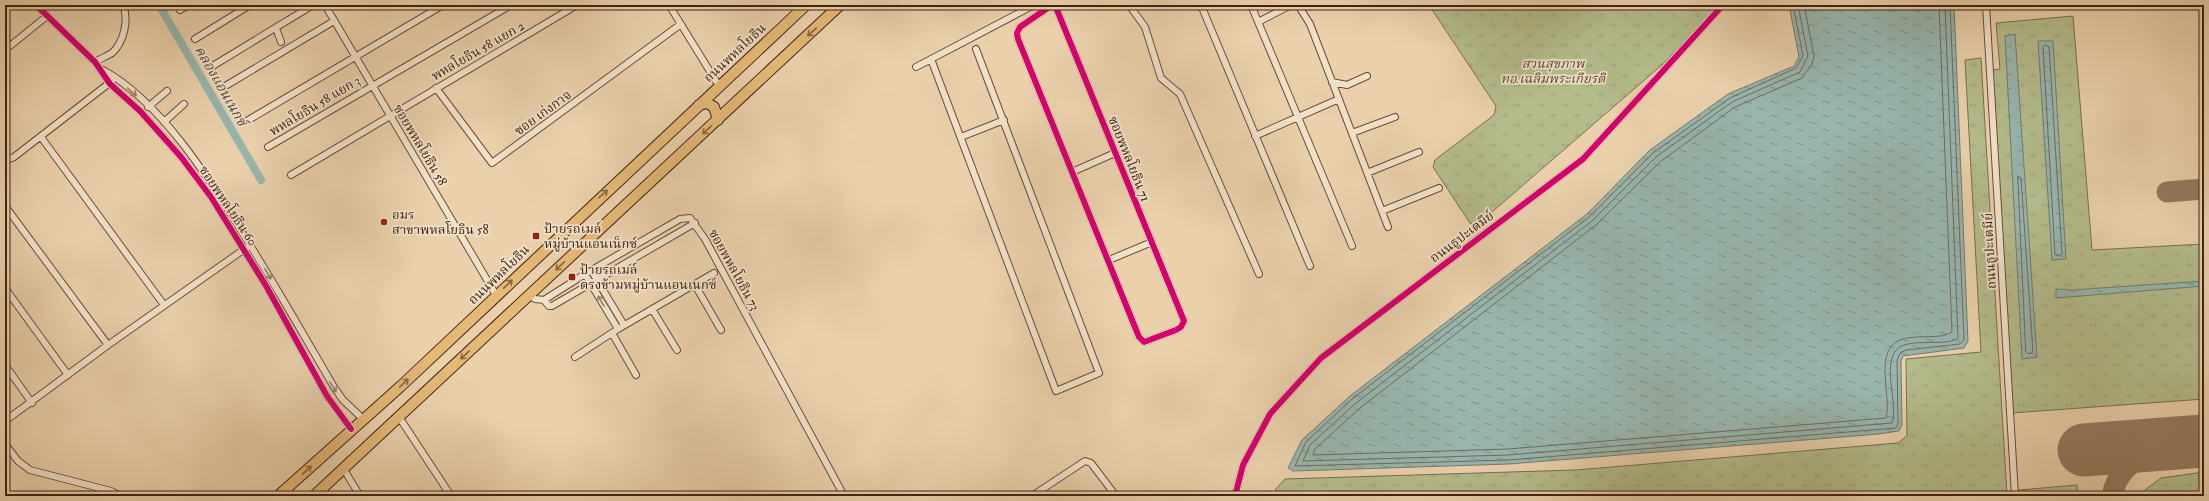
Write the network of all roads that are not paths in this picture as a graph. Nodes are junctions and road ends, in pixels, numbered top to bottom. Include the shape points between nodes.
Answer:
1 (36, 5) edge
2 (123, 5) edge
3 (189, 5) edge
4 (250, 5) edge
5 (314, 5) edge
6 (324, 5) edge
7 (443, 5) edge
8 (511, 5) edge
9 (577, 5) edge
10 (669, 5) edge
11 (806, 5) edge
12 (840, 5) edge
13 (1034, 5) edge
14 (1053, 5) edge
15 (1129, 5) edge
16 (1201, 5) edge
17 (1251, 5) edge
18 (1291, 5) edge
19 (1298, 5) edge
20 (1723, 5) edge
21 (1986, 5) edge
22 (180, 10) dead end
23 (47, 16) junction
24 (334, 21) junction
25 (1258, 22) junction
26 (681, 24) junction
27 (276, 28) junction
28 (195, 39) dead end
29 (281, 42) dead end
30 (976, 49) dead end
31 (5, 50) edge
32 (355, 57) junction
33 (931, 59) junction
34 (95, 62) junction
35 (211, 67) dead end
36 (916, 67) dead end
37 (101, 70) junction
38 (1367, 76) dead end
39 (116, 78) junction
40 (1332, 82) junction
41 (110, 84) junction
42 (372, 85) junction
43 (719, 86) junction
44 (222, 88) dead end
45 (436, 88) junction
46 (167, 92) dead end
47 (1339, 99) junction
48 (184, 104) dead end
49 (699, 105) junction
50 (148, 107) junction
51 (390, 116) junction
52 (1298, 117) junction
53 (1395, 117) dead end
54 (718, 120) junction
55 (1004, 120) junction
56 (164, 122) junction
57 (245, 122) dead end
58 (1352, 133) junction
59 (1255, 136) junction
60 (40, 137) junction
61 (960, 137) junction
62 (268, 147) dead end
63 (1419, 152) dead end
64 (1115, 153) junction
65 (5, 161) edge
66 (1072, 172) junction
67 (1367, 173) junction
68 (291, 175) dead end
69 (1439, 188) dead end
70 (5, 206) edge
71 (1382, 211) junction
72 (695, 223) junction
73 (1388, 227) dead end
74 (1152, 242) junction
75 (250, 245) junction
76 (1352, 246) dead end
77 (244, 249) junction
78 (1109, 260) junction
79 (260, 261) junction
80 (254, 265) junction
81 (1310, 266) dead end
82 (591, 270) junction
83 (585, 274) junction
84 (714, 274) dead end
85 (1259, 274) dead end
86 (598, 281) junction
87 (592, 285) junction
88 (695, 285) junction
89 (5, 288) edge
90 (496, 295) junction
91 (529, 295) junction
92 (544, 300) junction
93 (164, 305) junction
94 (652, 309) junction
95 (624, 325) junction
96 (721, 330) dead end
97 (615, 331) junction
98 (108, 345) junction
99 (677, 350) dead end
100 (575, 357) dead end
101 (5, 366) edge
102 (68, 375) junction
103 (636, 375) dead end
104 (32, 403) junction
105 (399, 418) junction
106 (363, 419) junction
107 (5, 421) edge
108 (351, 429) junction
109 (5, 444) edge
110 (344, 468) junction
111 (121, 496) edge
112 (278, 496) edge
113 (314, 496) edge
114 (360, 496) edge
115 (451, 496) edge
116 (844, 496) edge
117 (1032, 496) edge
118 (1116, 496) edge
119 (1234, 496) edge
120 (2015, 496) edge

1 - 23 street, ซอยพหลโยธิน 60
2 - 34 street via 126,17 123,34 112,52
3 - 22 street
4 - 28 street
5 - 27 street
6 - 24 street, ซอยพหลโยธิน 58
7 - 32 street
8 - 42 street, พหลโยธิน 58 แยก 3
9 - 45 street, พหลโยธิน 58 แยก 2
10 - 26 street
11 - 43 main road, ถนนพหลโยธิน
12 -> 54 main road
13 - 33 street
14 - 64 street, ซอยพหลโยธิน 71
14 - 66 street via 1020,27 1017,33
15 - 85 street via 1145,27 1161,78 1180,94
16 - 59 street
17 - 25 street
18 - 25 street
19 - 40 street via 1310,24
20 - 119 street, ถนนธูปะเตมีย์ via 1583,158 1320,358 1270,414 1243,465
21 - 120 street, ถนนธูปะเตมีย์
23 - 31 street
23 - 34 street, ซอยพหลโยธิน 60
24 - 32 street, ซอยพหลโยธิน 58
24 - 44 street
25 - 52 street
26 - 43 street
26 - 45 street, ซอย เก่งกาจ via 492,163
27 - 29 street
27 - 35 street
30 - 55 street
32 - 42 street, ซอยพหลโยธิน 58
32 - 57 street
33 - 36 street
33 - 61 street
34 - 37 street, ซอยพหลโยธิน 60
37 - 39 street, ซอยพหลโยธิน 60
37 - 41 street, ซอยพหลโยธิน 60
38 - 40 street via 1347,85
39 - 41 street
39 -> 50 street, ซอยพหลโยธิน 60
40 - 47 street
41 - 60 street
41 - 77 street, ซอยพหลโยธิน 60 via 140,111 181,157 222,212
42 - 51 street, ซอยพหลโยธิน 58
42 - 62 street, พหลโยธิน 58 แยก 3
43 - 49 main road, ถนนพหลโยธิน
45 - 51 street, พหลโยธิน 58 แยก 2
46 - 50 street
47 - 52 street
47 - 58 street
48 - 56 street
49 - 54 main road via 707,103 714,107
90 -> 49 main road, ถนนพหลโยธิน
50 - 56 street, ซอยพหลโยธิน 60
51 - 68 street, พหลโยธิน 58 แยก 2
51 - 90 street, ซอยพหลโยธิน 58
52 - 59 street
52 - 76 street
53 - 58 street
54 -> 91 main road
55 - 61 street
55 - 61 street via 1099,373 1056,391
56 - 75 street, ซอยพหลโยธิน 60 via 208,176
58 - 67 street
59 - 81 street
60 - 65 street
60 - 93 street
63 - 67 street
64 - 66 street
64 - 74 street, ซอยพหลโยธิน 71
66 - 78 street
67 - 71 street
69 - 71 street
70 - 98 street
71 - 73 street
72 - 82 street, ซอยพหลโยธิน 73 via 690,218 680,219
72 - 86 street
72 - 116 street, ซอยพหลโยธิน 73
74 - 78 street
74 - 78 street, ซอยพหลโยธิน 71 via 1184,321 1176,330 1142,341
75 - 77 street
75 - 79 street, ซอยพหลโยธิน 60
77 - 80 street, ซอยพหลโยธิน 60
77 - 93 street
79 - 80 street
79 -> 106 street, ซอยพหลโยธิน 60 via 334,388
80 - 108 street, ซอยพหลโยธิน 60 via 327,396
82 - 83 street, ซอยพหลโยธิน 73
82 - 86 street
83 - 87 street
83 - 92 street, ซอยพหลโยธิน 73
84 - 88 street
86 - 87 street
86 - 95 street
87 - 92 street via 552,306
97 -> 87 street
88 - 94 street
88 - 96 street
89 - 102 street
106 -> 90 main road, ถนนพหลโยธิน
91 - 92 street
91 -> 105 main road
93 - 98 street
94 - 95 street
94 - 99 street
95 - 97 street
97 - 100 street
97 - 103 street
98 - 102 street
101 - 104 street
102 - 104 street
104 - 107 street
105 - 110 main road
105 - 115 street
106 - 108 main road, ถนนพหลโยธิน
112 -> 108 main road, ถนนพหลโยธิน
109 - 111 street via 18,461 30,470 111,491
110 - 113 main road
110 - 114 street
117 - 118 street via 1086,461 1091,463

